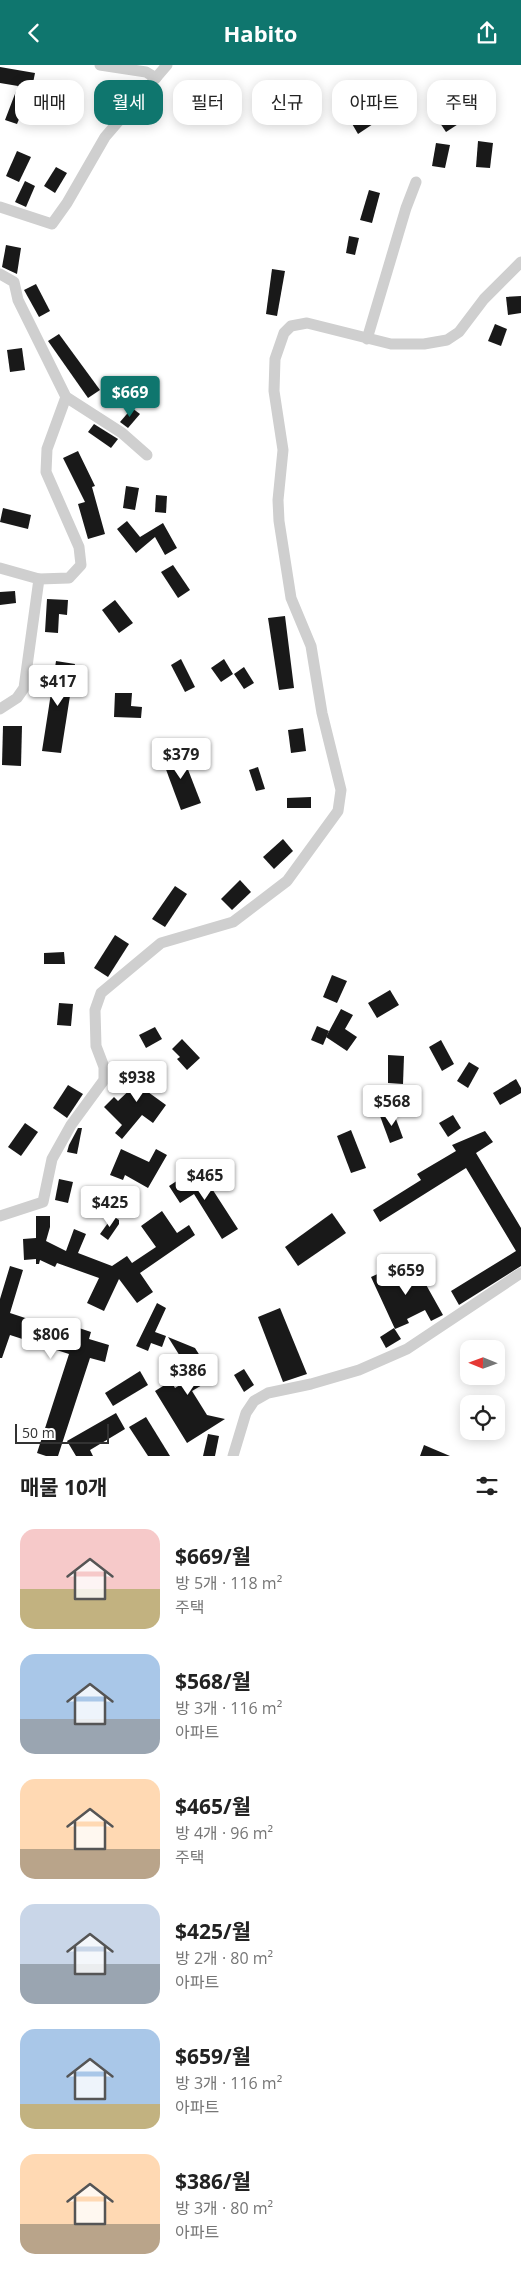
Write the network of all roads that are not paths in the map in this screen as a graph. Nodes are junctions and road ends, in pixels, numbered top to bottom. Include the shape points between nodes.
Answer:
1 (100, 65) edge
2 (167, 65) edge
3 (156, 77) junction
4 (416, 182) dead end
5 (0, 207) edge
6 (521, 262) edge
7 (0, 275) edge
8 (368, 339) junction
9 (66, 397) junction
10 (147, 455) dead end
11 (0, 568) edge
12 (39, 579) junction
13 (0, 709) edge
14 (0, 1216) edge
15 (521, 1273) edge
16 (233, 1456) edge

1 - 3 street via 146,72
2 - 3 street
3 - 5 street via 105,137 52,224
4 - 8 street
6 - 8 street via 484,299 459,332 447,340 392,344
7 - 9 street via 14,282 18,300
8 - 14 street via 307,323 291,326 284,333 275,359 274,391 283,450 278,521 291,598 312,646 322,713 340,791 338,811 287,881 233,922 161,943 101,993 95,1009 96,1046 104,1067 104,1080 71,1125 52,1159 44,1202
9 - 10 street via 122,433
9 - 12 street via 47,449 46,472 79,547 81,565 69,578
11 - 12 street
12 - 13 street via 24,689
15 - 16 street via 407,1349 359,1370 268,1393 254,1401 246,1413

